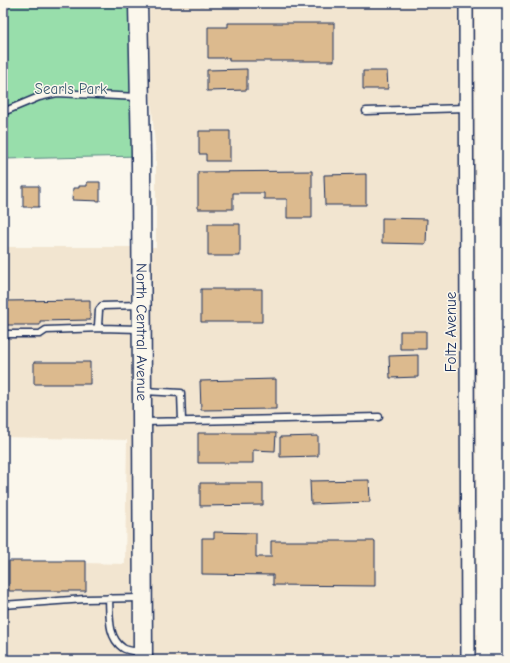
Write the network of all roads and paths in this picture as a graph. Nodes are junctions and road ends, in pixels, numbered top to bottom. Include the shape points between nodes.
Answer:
1 (138, 3) edge
2 (466, 3) edge
3 (140, 97) junction
4 (466, 108) junction
5 (366, 111) dead end
6 (3, 112) edge
7 (142, 305) junction
8 (103, 328) junction
9 (142, 329) junction
10 (3, 334) edge
11 (142, 390) junction
12 (379, 416) dead end
13 (182, 421) junction
14 (142, 422) junction
15 (109, 598) junction
16 (142, 598) junction
17 (3, 605) edge
18 (143, 656) edge
19 (468, 660) edge

1 - 3 main road, North Central Avenue
2 - 4 street, Foltz Avenue
3 - 6 lane via 57,93 39,97
3 - 7 main road, North Central Avenue
4 - 5 lane
4 - 19 street, Foltz Avenue
7 - 8 lane via 102,306 99,310 98,326
7 - 9 main road, North Central Avenue
8 - 9 lane
8 - 10 lane via 46,330 40,334
9 - 11 main road, North Central Avenue
11 - 13 lane via 181,393
11 - 14 main road, North Central Avenue
12 - 13 lane
13 - 14 lane
14 - 16 main road, North Central Avenue
15 - 16 lane
15 - 17 lane
15 - 18 lane via 110,626 115,640 124,648
16 - 18 main road, North Central Avenue

